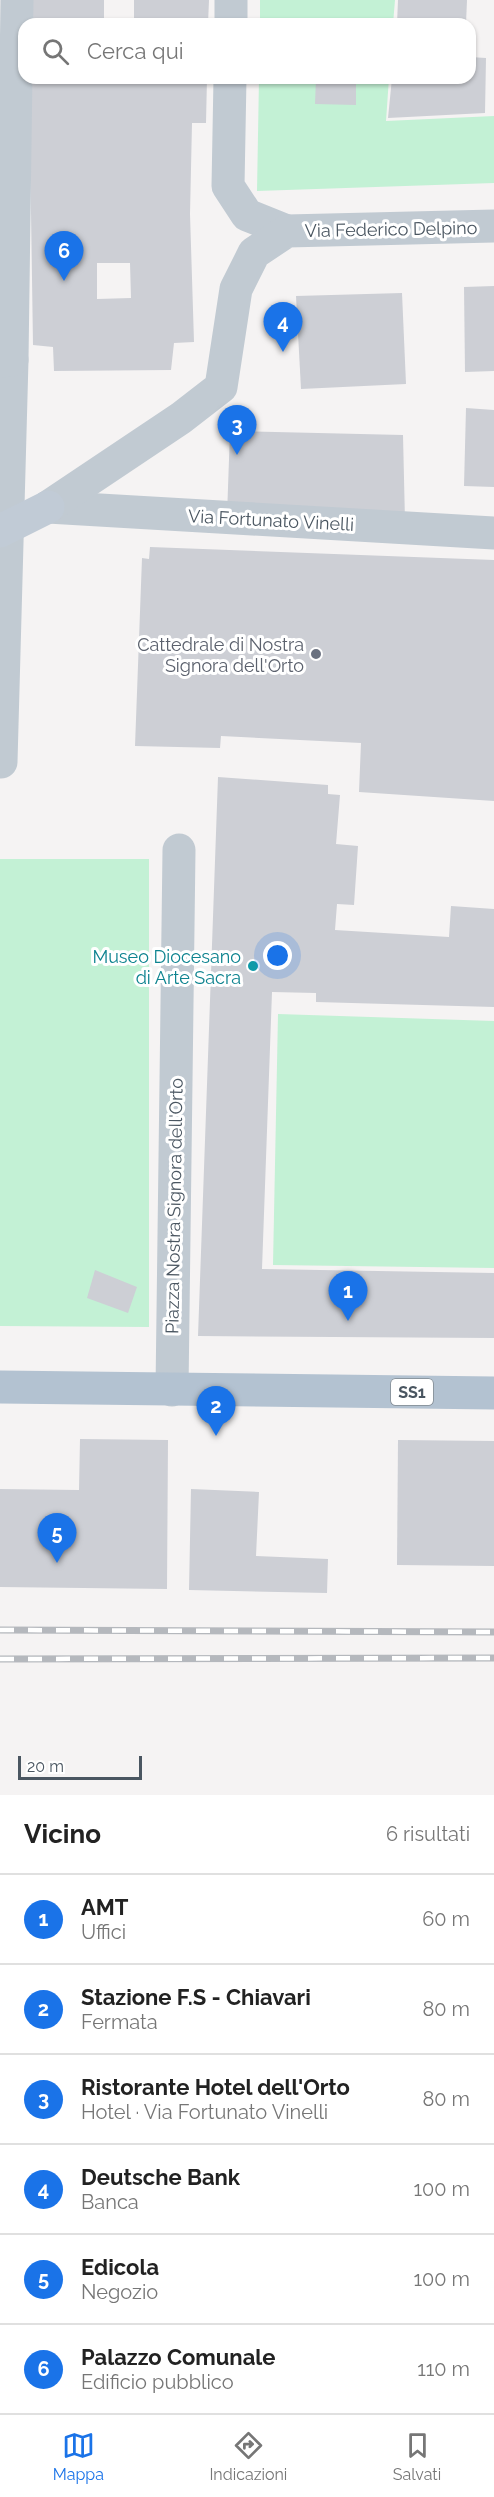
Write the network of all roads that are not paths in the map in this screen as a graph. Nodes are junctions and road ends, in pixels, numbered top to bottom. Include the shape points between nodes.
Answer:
1 (17, 0) edge
2 (231, 0) edge
3 (231, 18) edge
4 (8, 54) edge
5 (230, 84) edge
6 (494, 226) edge
7 (287, 231) junction
8 (7, 244) edge
9 (6, 360) edge
10 (48, 507) junction
11 (4, 529) edge
12 (494, 533) edge
13 (1, 762) edge
14 (179, 850) dead end
15 (0, 1387) edge
16 (172, 1390) junction
17 (494, 1393) edge

1 - 4 street
2 - 3 street
4 - 8 street
5 - 7 street via 228,186 247,215
6 - 7 street, Via Federico Delpino
7 - 10 street via 254,253 236,289 220,387 181,418
8 - 9 street
9 - 11 street
10 - 11 main road
10 - 12 street, Via Fortunato Vinelli
11 - 13 street
14 - 16 street, Piazza Nostra Signora dell'Orto
15 - 16 main road
16 - 17 main road, SS1

